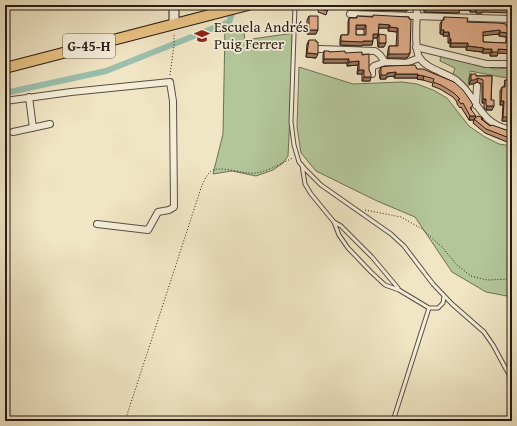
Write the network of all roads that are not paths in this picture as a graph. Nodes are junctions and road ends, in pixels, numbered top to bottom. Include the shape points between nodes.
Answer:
1 (174, 5) edge
2 (248, 5) edge
3 (295, 5) edge
4 (417, 5) edge
5 (350, 14) dead end
6 (417, 15) junction
7 (512, 19) edge
8 (174, 24) junction
9 (416, 47) junction
10 (320, 50) edge
11 (419, 58) junction
12 (384, 62) junction
13 (512, 64) edge
14 (5, 68) edge
15 (372, 74) edge
16 (477, 86) dead end
17 (29, 97) junction
18 (5, 101) edge
19 (476, 105) junction
20 (50, 124) dead end
21 (33, 128) junction
22 (512, 130) edge
23 (13, 132) dead end
24 (302, 165) junction
25 (334, 222) junction
26 (97, 224) dead end
27 (399, 290) junction
28 (444, 296) junction
29 (429, 308) junction
30 (512, 380) edge
31 (394, 421) edge

1 - 8 main road
2 - 8 main road, G-45-H
3 - 24 lane via 291,122 296,156
4 - 6 street
5 - 6 street
6 - 7 street
6 - 9 street
8 - 14 main road, G-45-H
9 - 11 street
9 - 13 street via 486,64
10 - 12 street via 375,51
11 - 12 street via 406,63
11 - 19 street via 423,63 456,80
12 - 15 street via 374,66
16 - 19 street
17 - 18 street
17 - 21 street
17 - 26 street via 170,82 173,101 174,207 158,212 148,230
19 - 22 street via 493,123
20 - 21 street
21 - 23 street
24 - 25 lane via 305,184
24 - 28 lane via 321,185 391,234 404,246 418,267
25 - 27 lane via 372,257
25 - 27 lane via 348,248 370,272 385,285
27 - 29 lane
28 - 29 lane via 443,303 438,308
28 - 30 lane via 484,332
29 - 31 lane

